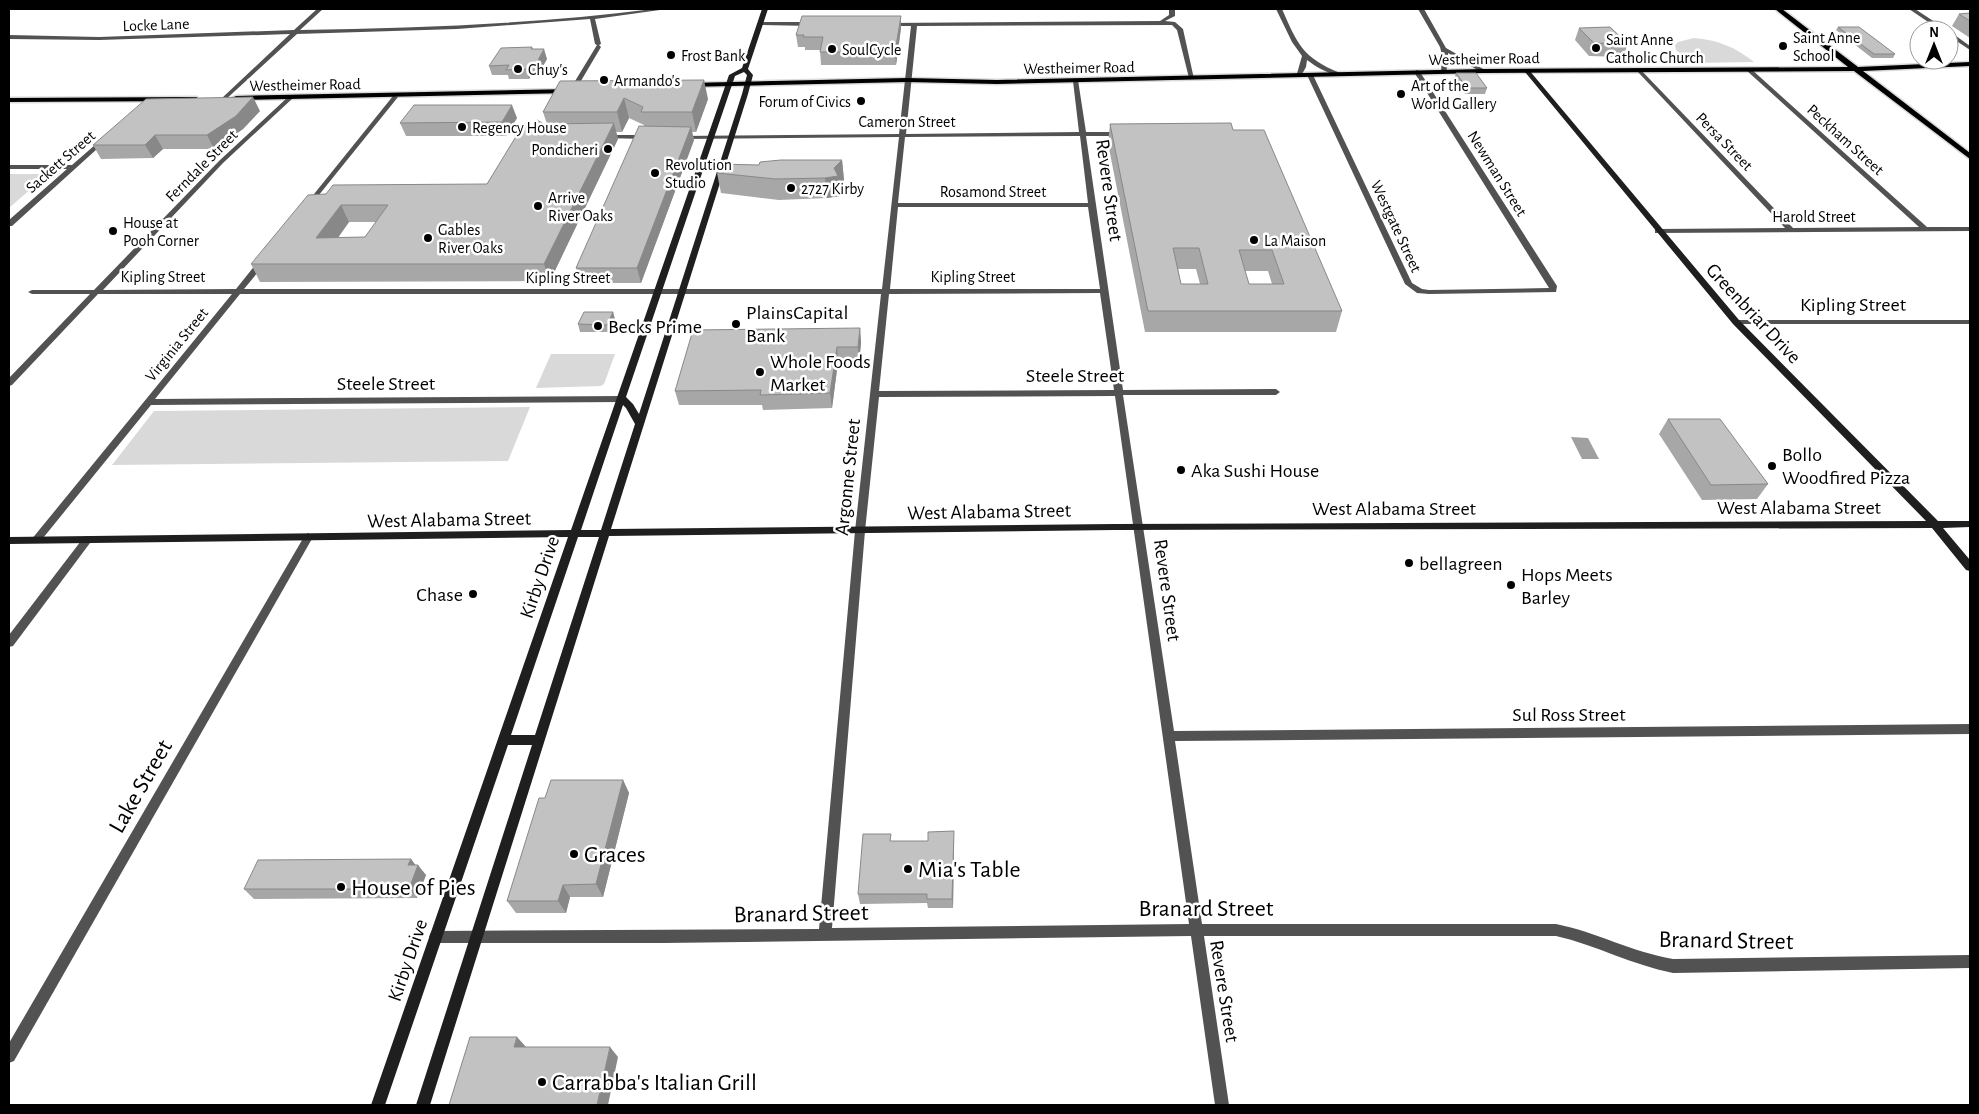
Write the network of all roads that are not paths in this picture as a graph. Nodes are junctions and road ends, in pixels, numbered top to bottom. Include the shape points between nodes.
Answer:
1 (320, 9) edge
2 (664, 9) edge
3 (765, 9) edge
4 (1172, 9) edge
5 (1279, 9) edge
6 (1421, 9) edge
7 (1778, 9) edge
8 (1912, 9) edge
9 (592, 17) junction
10 (1929, 20) edge
11 (1162, 21) junction
12 (760, 24) junction
13 (817, 24) edge
14 (885, 24) edge
15 (914, 24) junction
16 (294, 32) junction
17 (9, 38) edge
18 (1959, 40) edge
19 (1970, 48) edge
20 (1445, 49) junction
21 (1304, 57) junction
22 (1970, 64) edge
23 (1856, 68) junction
24 (745, 69) junction
25 (1748, 69) junction
26 (1639, 70) junction
27 (1483, 71) junction
28 (1526, 71) junction
29 (1417, 72) junction
30 (1443, 72) junction
31 (1338, 74) junction
32 (1310, 75) junction
33 (1298, 76) junction
34 (1192, 78) junction
35 (1076, 81) junction
36 (906, 83) junction
37 (728, 87) junction
38 (747, 87) junction
39 (680, 88) edge
40 (585, 91) edge
41 (566, 94) junction
42 (395, 97) junction
43 (290, 98) junction
44 (151, 99) junction
45 (206, 99) edge
46 (214, 99) edge
47 (224, 99) junction
48 (9, 100) edge
49 (142, 108) edge
50 (114, 131) edge
51 (1083, 134) junction
52 (1126, 134) edge
53 (901, 135) junction
54 (711, 136) junction
55 (731, 136) junction
56 (596, 137) edge
57 (653, 137) edge
58 (671, 137) edge
59 (1970, 157) edge
60 (9, 167) edge
61 (74, 167) junction
62 (894, 205) junction
63 (1092, 205) junction
64 (304, 210) edge
65 (9, 224) edge
66 (1970, 229) edge
67 (1791, 230) junction
68 (1926, 230) junction
69 (1658, 231) junction
70 (268, 254) edge
71 (1553, 290) joint
72 (238, 291) junction
73 (885, 291) junction
74 (1104, 291) junction
75 (32, 292) dead end
76 (97, 292) junction
77 (658, 292) junction
78 (680, 292) junction
79 (1736, 322) junction
80 (1970, 322) edge
81 (9, 383) edge
82 (1119, 392) junction
83 (1276, 392) dead end
84 (874, 394) junction
85 (622, 399) junction
86 (150, 402) junction
87 (639, 423) junction
88 (1935, 524) junction
89 (1970, 524) edge
90 (1138, 527) junction
91 (860, 531) junction
92 (575, 534) junction
93 (604, 534) junction
94 (308, 538) junction
95 (9, 540) edge
96 (36, 540) junction
97 (87, 540) junction
98 (1970, 566) edge
99 (9, 643) edge
100 (1970, 730) edge
101 (1169, 736) junction
102 (504, 740) junction
103 (538, 740) junction
104 (1195, 930) junction
105 (824, 935) junction
106 (436, 937) junction
107 (476, 938) junction
108 (1970, 962) edge
109 (9, 1056) edge
110 (378, 1105) edge
111 (423, 1105) edge
112 (1222, 1105) edge

1 - 16 street
2 - 9 street, Locke Lane
3 - 12 main road, Kirby Drive
4 - 11 street via 1172,16
5 - 21 street
6 - 20 street
7 - 23 main road
8 - 10 street
9 - 16 street, Locke Lane via 468,28
9 - 41 street via 598,46
11 - 15 street
11 - 34 street via 1178,24
12 - 13 street
12 - 24 main road, Kirby Drive
14 - 15 street
15 - 36 street, Argonne Street
16 - 17 street, Locke Lane via 113,40
16 - 47 street
18 - 19 street
20 - 27 street
20 - 30 street via 1447,62
21 - 31 street
21 - 33 street
22 - 23 main road, Westheimer Road
23 - 25 main road, Westheimer Road
23 - 59 main road
24 - 37 main road, Kirby Drive via 732,75
24 - 38 main road, Kirby Drive via 750,75
25 - 26 main road, Westheimer Road
25 - 68 street, Peckham Street
26 - 28 main road, Westheimer Road
26 - 67 street, Persa Street
27 - 28 main road, Westheimer Road
27 - 30 main road, Westheimer Road
28 - 69 main road, Greenbriar Drive
29 - 30 main road, Westheimer Road
29 - 31 main road, Westheimer Road
29 - 71 street, Newman Street
31 - 32 main road, Westheimer Road
32 - 33 main road, Westheimer Road
32 - 71 street, Westgate Street via 1409,284 1429,292
33 - 34 main road, Westheimer Road
34 - 35 main road, Westheimer Road
35 - 36 main road, Westheimer Road via 976,85
35 - 51 street, Revere Street
36 - 38 main road, Westheimer Road
36 - 53 street, Argonne Street
37 - 38 main road, Westheimer Road
37 - 39 main road, Westheimer Road
37 - 54 main road, Kirby Drive
38 - 55 main road, Kirby Drive
40 - 41 main road, Westheimer Road
41 - 42 main road, Westheimer Road
42 - 43 main road, Westheimer Road
42 - 64 street
43 - 47 main road, Westheimer Road
43 - 76 street, Ferndale Street via 264,126 220,162
44 - 45 main road
44 - 48 main road
44 - 49 street
46 - 47 main road, Westheimer Road
50 - 61 street, Sackett Street
51 - 52 street, Cameron Street
51 - 53 street, Cameron Street
51 - 63 street, Revere Street
53 - 55 street, Cameron Street
53 - 62 street, Argonne Street
54 - 55 street, Cameron Street
54 - 58 street, Cameron Street
54 - 77 main road, Kirby Drive
55 - 78 main road, Kirby Drive
56 - 57 street
60 - 61 street
61 - 65 street, Sackett Street
62 - 63 street, Rosamond Street
62 - 73 street, Argonne Street
63 - 74 street, Revere Street
66 - 68 street, Harold Street
67 - 68 street, Harold Street
67 - 69 street, Harold Street
69 - 79 main road, Greenbriar Drive
70 - 72 street, Virginia Street
72 - 76 street, Kipling Street
72 - 77 street, Kipling Street
72 - 86 street, Virginia Street
73 - 74 street, Kipling Street
73 - 78 street, Kipling Street
73 - 84 street, Argonne Street
74 - 82 street, Revere Street
75 - 76 street, Kipling Street
76 - 81 street, Ferndale Street
77 - 78 street, Kipling Street
77 - 85 main road, Kirby Drive
78 - 87 main road, Kirby Drive
79 - 80 street, Kipling Street
79 - 88 main road, Greenbriar Drive
82 - 83 street, Steele Street
82 - 84 street, Steele Street
82 - 90 street, Revere Street
84 - 91 street, Argonne Street
85 - 86 street, Steele Street
85 - 87 main road
85 - 92 main road, Kirby Drive
86 - 96 street, Virginia Street
87 - 93 main road, Kirby Drive
88 - 89 main road, West Alabama Street
88 - 90 main road, West Alabama Street
88 - 98 main road, Greenbriar Drive
90 - 91 main road, West Alabama Street
90 - 101 street, Revere Street
91 - 93 main road, West Alabama Street
91 - 105 street, Argonne Street
92 - 93 main road, West Alabama Street
92 - 94 main road, West Alabama Street
92 - 102 main road, Kirby Drive
93 - 103 main road, Kirby Drive
94 - 97 main road, West Alabama Street
94 - 109 street, Lake Street
95 - 96 main road, West Alabama Street
96 - 97 main road, West Alabama Street
97 - 99 street
100 - 101 street, Sul Ross Street
101 - 104 street, Revere Street
102 - 103 main road
102 - 106 main road, Kirby Drive
103 - 107 main road, Kirby Drive
104 - 105 street, Branard Street
104 - 108 street, Branard Street via 1556,930 1573,932 1654,964 1673,966
104 - 112 street, Revere Street
105 - 107 street, Branard Street
106 - 107 street, Branard Street
106 - 110 main road, Kirby Drive
107 - 111 main road, Kirby Drive

